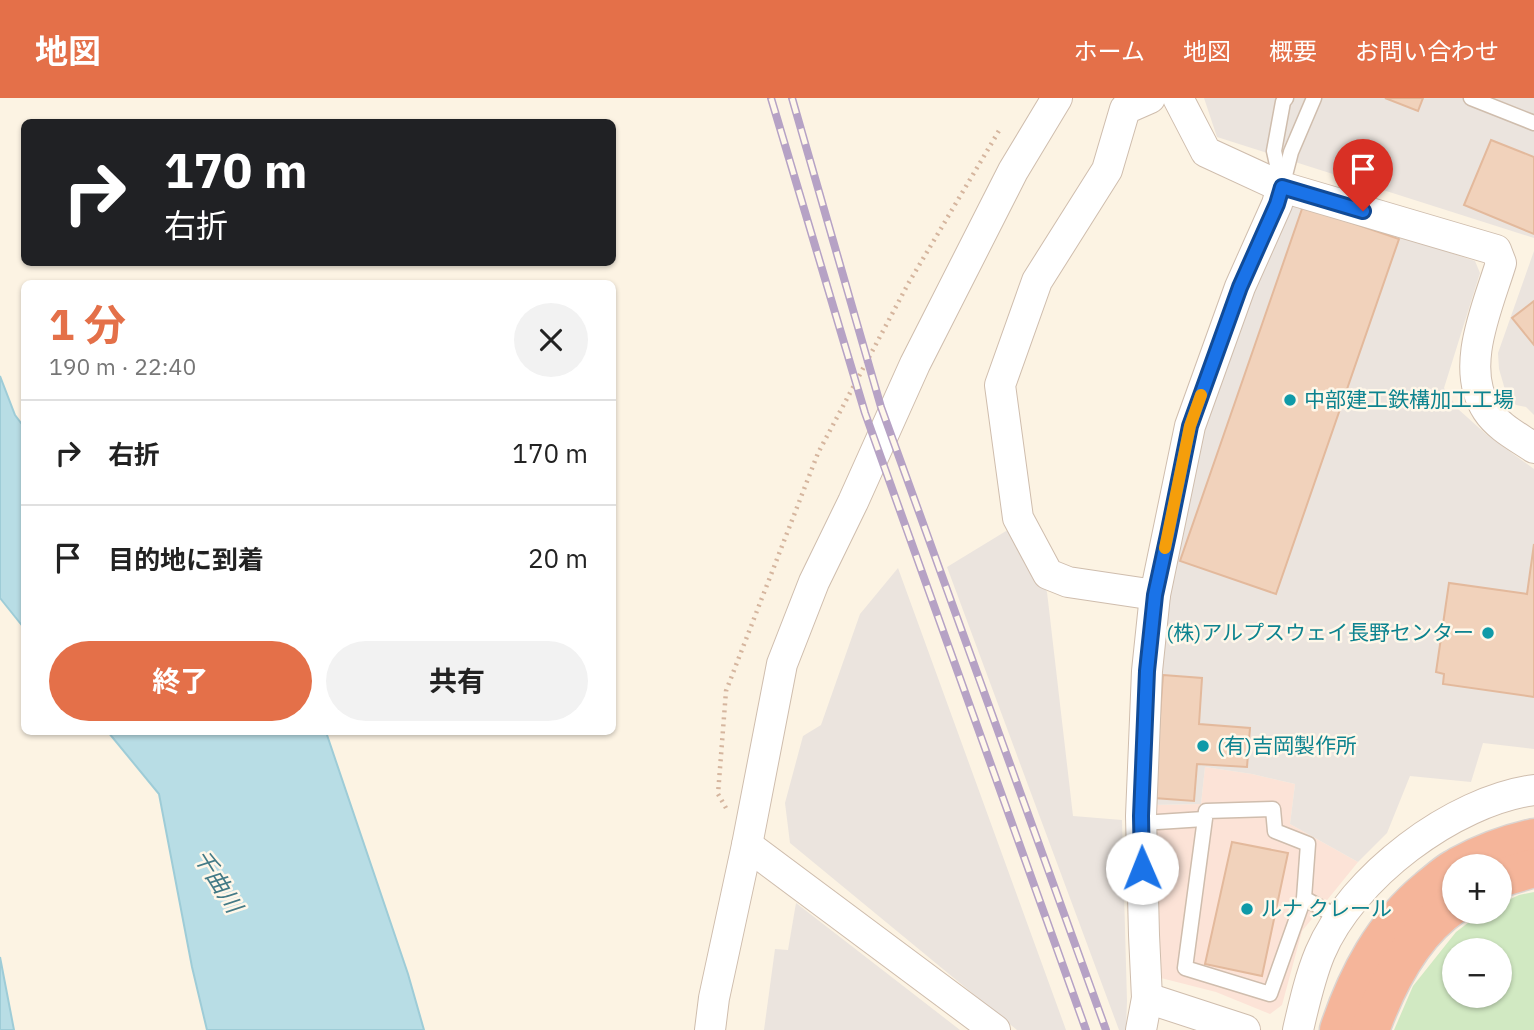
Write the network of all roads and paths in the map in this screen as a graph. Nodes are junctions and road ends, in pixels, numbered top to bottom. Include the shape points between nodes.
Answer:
1 (1058, 98) edge
2 (1150, 98) edge
3 (1178, 98) edge
4 (1314, 98) edge
5 (1471, 98) edge
6 (1284, 99) edge
7 (1534, 123) edge
8 (1000, 129) dead end
9 (1282, 187) junction
10 (1534, 448) edge
11 (1155, 595) junction
12 (1534, 790) edge
13 (1204, 819) junction
14 (1142, 823) junction
15 (1534, 838) edge
16 (747, 845) junction
17 (1484, 854) edge
18 (1534, 868) edge
19 (1512, 874) edge
20 (1442, 878) edge
21 (1304, 898) junction
22 (1442, 915) edge
23 (1339, 918) junction
24 (1147, 998) junction
25 (710, 1030) edge
26 (995, 1030) edge
27 (1141, 1030) edge
28 (1245, 1030) edge
29 (1298, 1030) edge
30 (1339, 1030) edge
31 (1370, 1030) edge

1 - 16 street via 1013,171 915,364 814,582 782,664
2 - 11 street via 1125,109 1107,170 1037,281 1000,386 1018,518 1048,574 1068,582
3 - 9 street via 1206,152
4 - 9 lane
5 - 7 lane
6 - 9 lane via 1274,151
8 - 16 path via 908,284 818,453 726,691 718,794
9 - 10 street via 1496,250 1501,263 1476,346 1478,388 1487,410
9 - 11 street via 1190,426
11 - 14 street via 1147,671
12 - 23 street via 1468,811 1416,840 1378,872
13 - 14 lane
13 - 21 lane via 1206,811 1273,809 1275,831 1308,844
13 - 21 lane via 1185,968 1270,994
14 - 24 street
15 - 17 highway
16 - 25 street
16 - 26 street
18 - 19 highway
20 - 30 highway via 1391,926 1350,996
21 - 23 lane
22 - 31 highway via 1396,970
23 - 29 street via 1321,952
24 - 27 street
24 - 28 street

